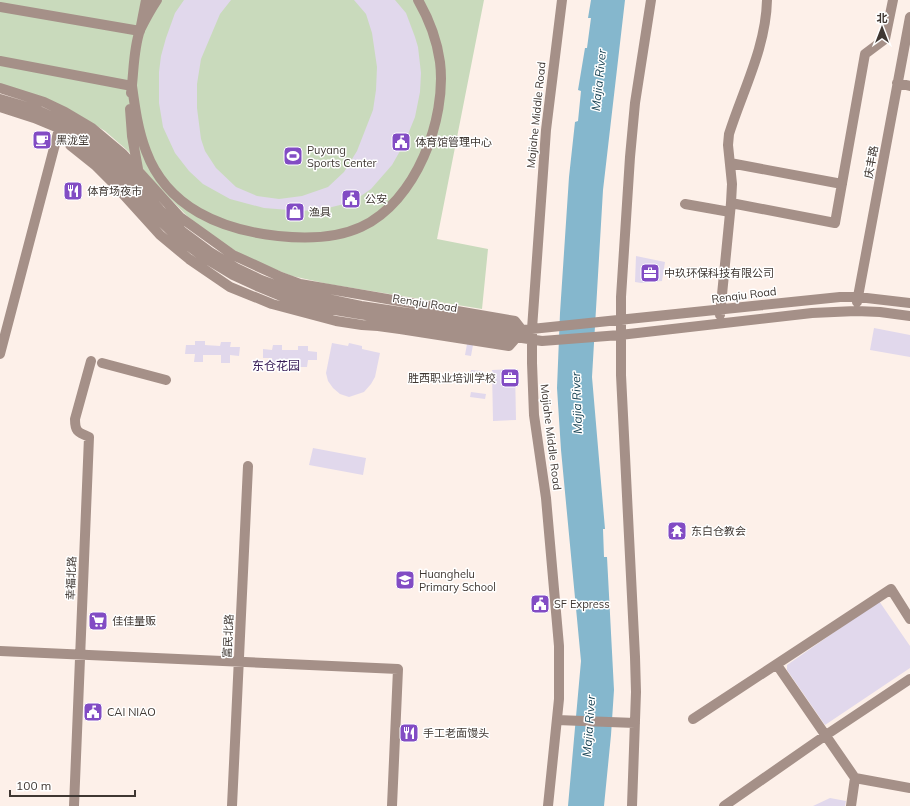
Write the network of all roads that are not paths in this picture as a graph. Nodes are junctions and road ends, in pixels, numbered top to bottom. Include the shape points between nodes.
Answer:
1 (146, 0) edge
2 (157, 0) edge
3 (418, 0) edge
4 (562, 0) edge
5 (651, 0) edge
6 (767, 0) edge
7 (893, 0) edge
8 (0, 7) edge
9 (910, 17) edge
10 (140, 31) junction
11 (0, 61) edge
12 (897, 83) junction
13 (132, 86) junction
14 (910, 86) edge
15 (0, 88) edge
16 (0, 99) edge
17 (0, 107) edge
18 (59, 129) junction
19 (70, 146) dead end
20 (730, 163) junction
21 (138, 169) junction
22 (842, 184) junction
23 (685, 204) dead end
24 (731, 207) junction
25 (858, 297) junction
26 (910, 303) edge
27 (721, 310) junction
28 (856, 311) junction
29 (910, 316) edge
30 (621, 321) junction
31 (718, 323) junction
32 (528, 331) junction
33 (620, 335) junction
34 (537, 341) junction
35 (0, 354) edge
36 (91, 361) dead end
37 (102, 363) dead end
38 (166, 380) dead end
39 (248, 466) dead end
40 (910, 619) edge
41 (0, 651) edge
42 (80, 654) junction
43 (238, 662) junction
44 (777, 665) junction
45 (910, 680) edge
46 (693, 719) dead end
47 (561, 720) junction
48 (635, 723) junction
49 (826, 735) junction
50 (855, 778) junction
51 (910, 788) edge
52 (74, 806) edge
53 (232, 806) edge
54 (392, 806) edge
55 (548, 806) edge
56 (632, 806) edge
57 (724, 806) edge
58 (850, 806) edge

1 - 10 street
2 - 10 street
3 - 13 street via 435,37 440,62 441,87 432,136 413,179 400,195 382,213 362,227 340,235 315,238 262,234 212,220 188,207 170,190 147,152 135,110
4 - 32 street, Majiahe Middle Road via 546,130
5 - 30 street via 635,103 621,289
6 - 20 street via 764,28 755,65 729,134
7 - 22 street via 884,39 865,54
8 - 10 street
9 - 12 street, 庆丰路
10 - 13 street
11 - 13 street
12 - 14 street
12 - 25 street, 庆丰路
13 - 21 street via 130,116
15 - 21 street via 44,102 65,112 92,128
16 - 32 street, Renqiu Road via 37,110 68,124 93,140 116,159 182,232 236,268 261,280 294,292 325,299
17 - 18 street, Renqiu Road
18 - 32 street, Renqiu Road via 109,165 178,238 205,258 240,278 288,299 323,308
18 - 35 street
19 - 32 street via 104,174 160,235 189,259 230,287 272,304 336,321 508,346
20 - 22 street
20 - 24 street
21 - 32 street via 180,217 233,255 281,277 320,288 514,321
22 - 24 street via 835,223
23 - 24 street
24 - 27 street
25 - 26 street, Renqiu Road
25 - 27 street, Renqiu Road via 810,299
25 - 28 street, 庆丰路
27 - 30 street, Renqiu Road
27 - 31 street
28 - 29 street, Renqiu Road
28 - 31 street, Renqiu Road
30 - 32 street, Renqiu Road
30 - 33 street
31 - 33 street, Renqiu Road
32 - 34 street, Renqiu Road
32 - 34 street, Majiahe Middle Road
33 - 34 street, Renqiu Road
33 - 48 street via 635,657
34 - 47 street, Majiahe Middle Road via 531,382 546,498 559,646
36 - 42 street, 幸福北路 via 75,419 75,428 89,438
37 - 38 street
39 - 43 street, 富民北路
40 - 44 street via 890,589
41 - 42 street
42 - 43 street
42 - 52 street, 幸福北路
43 - 53 street, 富民北路
43 - 54 street via 398,669
44 - 46 street
44 - 49 street
45 - 49 street
47 - 48 street
47 - 55 street, Majiahe Middle Road
48 - 56 street
49 - 50 street
49 - 57 street
50 - 51 street
50 - 58 street

